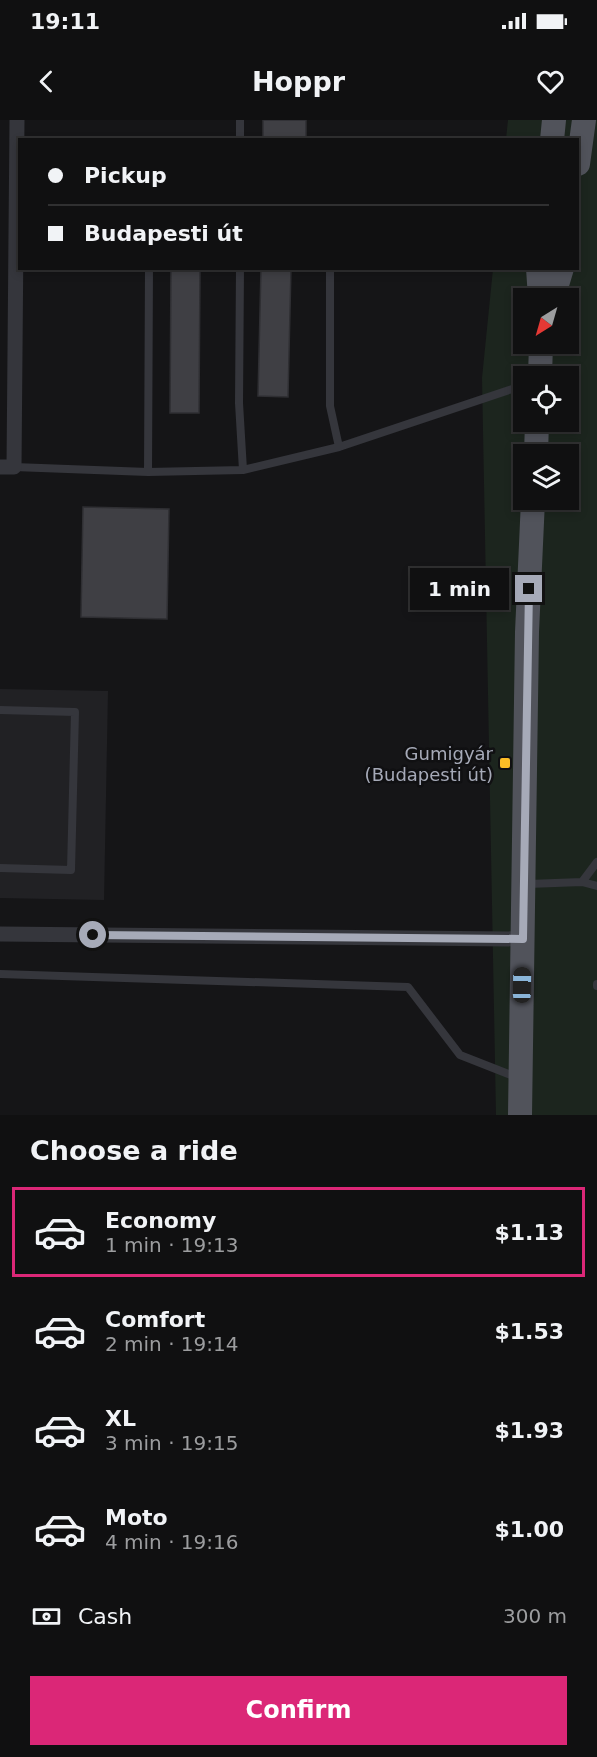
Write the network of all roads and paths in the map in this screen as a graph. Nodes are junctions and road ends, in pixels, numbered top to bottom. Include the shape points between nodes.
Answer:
1 (17, 120) edge
2 (240, 120) edge
3 (554, 120) edge
4 (584, 120) edge
5 (240, 138) edge
6 (552, 138) edge
7 (579, 157) edge
8 (149, 270) edge
9 (240, 270) edge
10 (330, 270) edge
11 (538, 270) edge
12 (561, 270) edge
13 (539, 288) edge
14 (556, 288) edge
15 (513, 389) edge
16 (339, 447) junction
17 (7, 467) edge
18 (243, 471) junction
19 (148, 472) junction
20 (533, 510) edge
21 (0, 710) edge
22 (597, 862) edge
23 (0, 868) edge
24 (582, 882) junction
25 (523, 885) junction
26 (597, 886) edge
27 (0, 934) edge
28 (523, 939) junction
29 (0, 974) edge
30 (520, 1078) junction
31 (520, 1115) edge

1 - 17 street
2 - 5 lane
3 - 6 main road
4 - 7 main road
8 - 19 lane
9 - 18 lane
10 - 16 lane via 330,406
11 - 13 main road
12 - 14 main road
15 - 16 lane
16 - 18 lane
17 - 19 lane
18 - 19 lane
20 - 25 main road
21 - 23 lane via 75,712 71,870
22 - 24 lane
24 - 25 lane
24 - 26 lane
25 - 28 main road
27 - 28 street
28 - 30 main road
29 - 30 lane via 408,987 460,1055
30 - 31 main road

